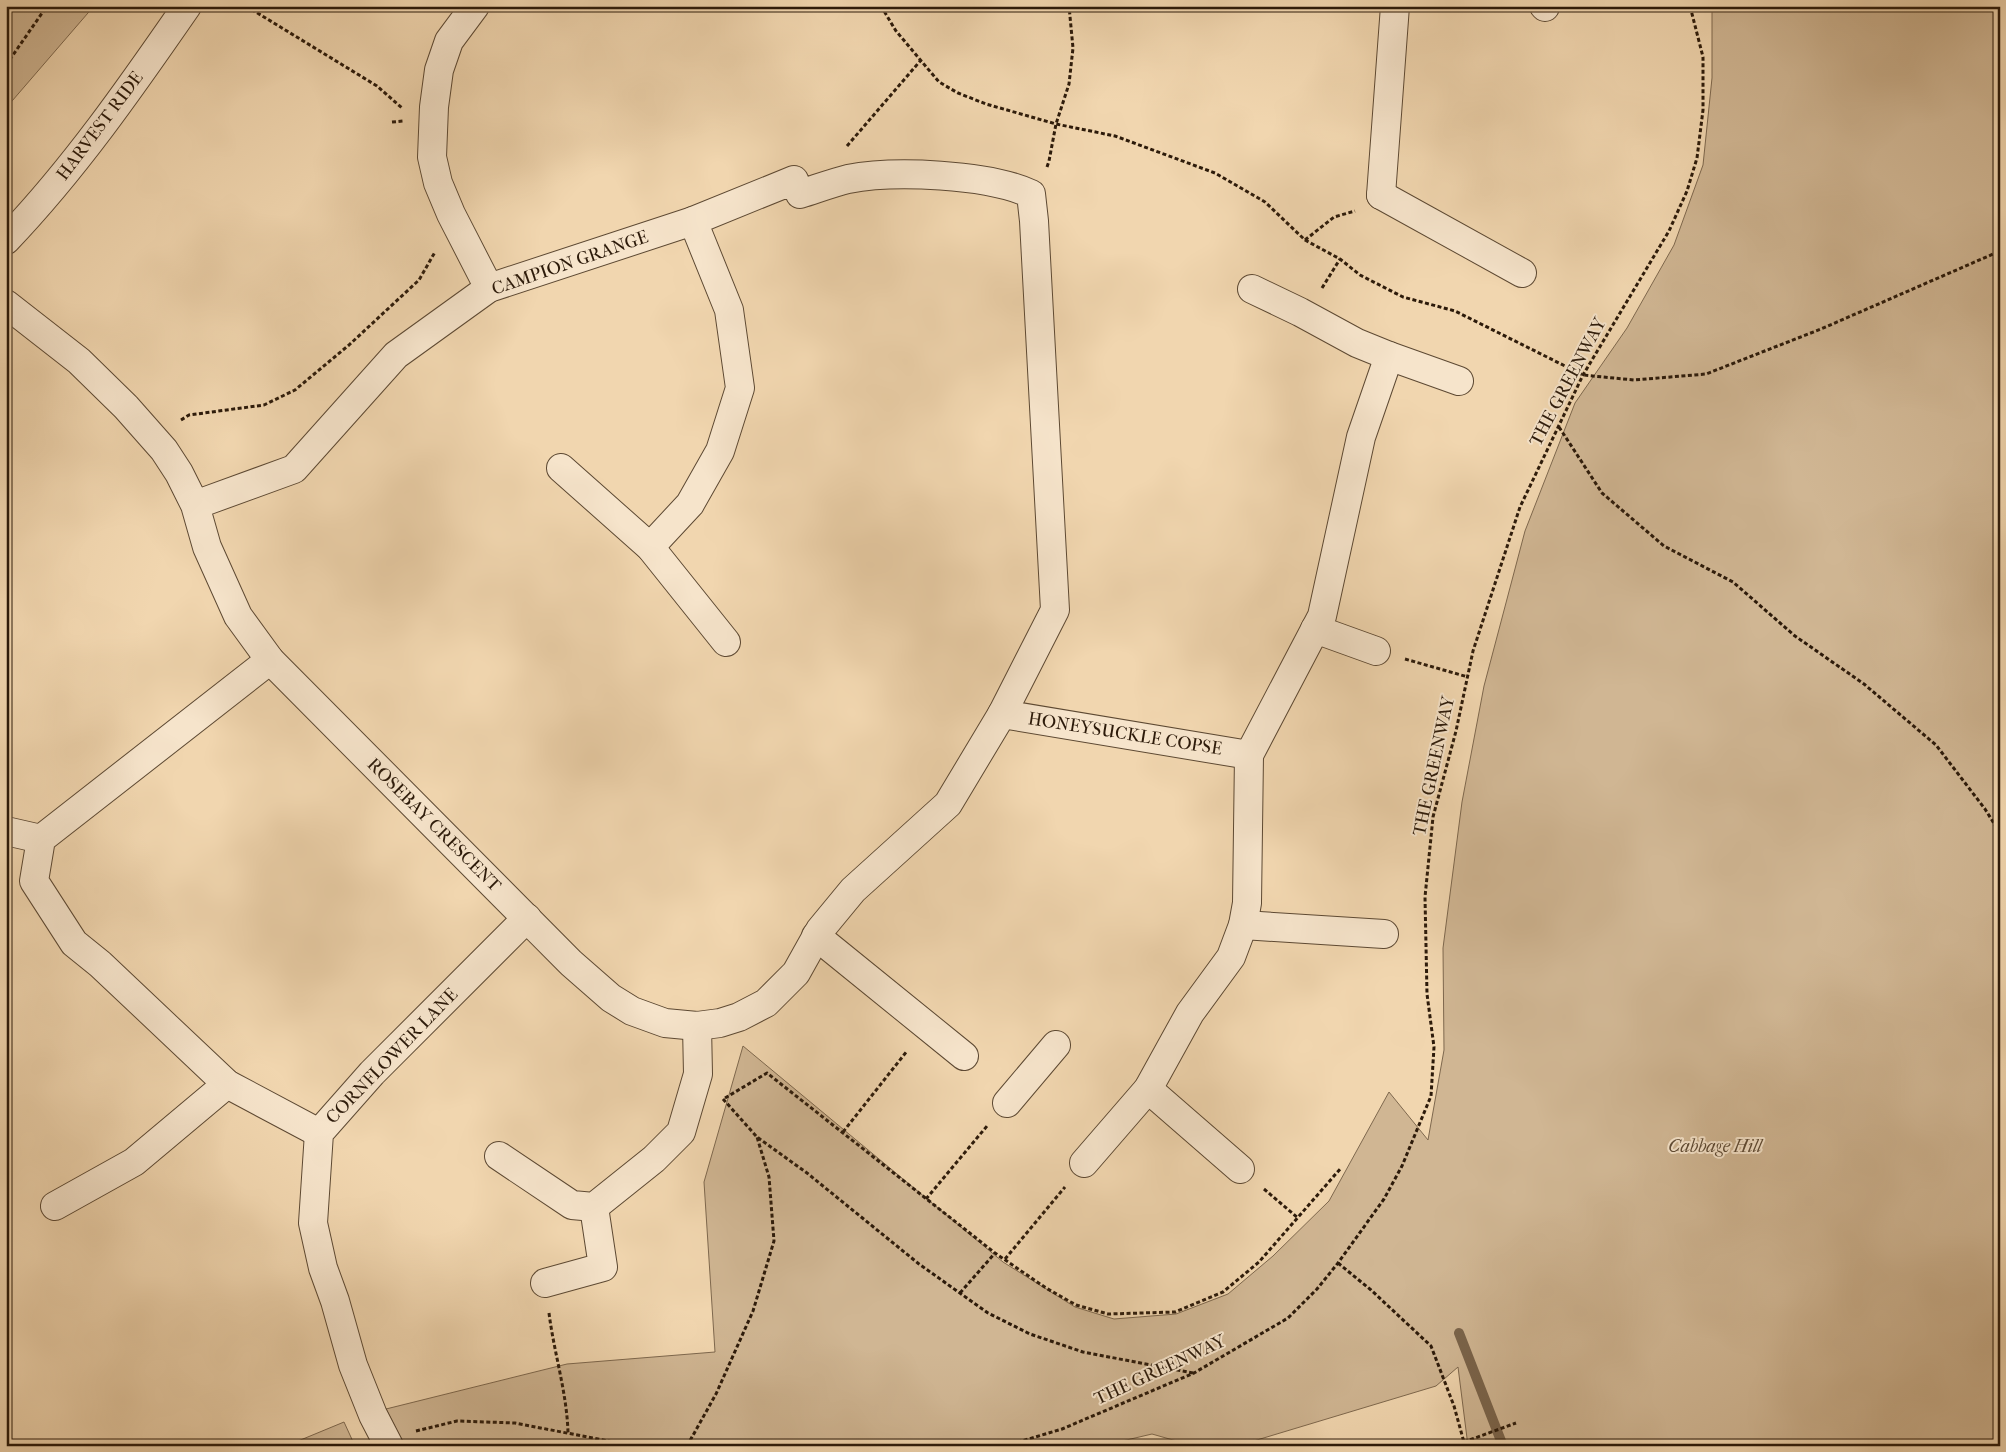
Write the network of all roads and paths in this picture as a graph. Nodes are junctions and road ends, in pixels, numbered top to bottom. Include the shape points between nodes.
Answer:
1 (47, 6) edge
2 (186, 6) edge
3 (246, 6) edge
4 (475, 6) edge
5 (881, 6) edge
6 (1069, 6) edge
7 (1395, 6) edge
8 (1690, 6) edge
9 (921, 60) junction
10 (6, 65) edge
11 (406, 113) dead end
12 (1056, 124) junction
13 (842, 152) dead end
14 (1033, 210) junction
15 (1345, 215) dead end
16 (693, 221) junction
17 (6, 240) edge
18 (1305, 240) junction
19 (438, 247) dead end
20 (2000, 251) edge
21 (1522, 273) dead end
22 (489, 288) junction
23 (1252, 289) dead end
24 (6, 304) edge
25 (1389, 356) junction
26 (1583, 375) junction
27 (1459, 381) dead end
28 (181, 420) dead end
29 (1559, 427) junction
30 (561, 468) dead end
31 (195, 505) junction
32 (650, 547) junction
33 (1315, 630) junction
34 (726, 642) dead end
35 (1376, 651) joint
36 (270, 660) junction
37 (1468, 676) junction
38 (1002, 714) junction
39 (1248, 755) junction
40 (6, 832) edge
41 (2000, 833) edge
42 (41, 839) junction
43 (527, 918) junction
44 (1243, 926) junction
45 (1384, 934) dead end
46 (816, 936) junction
47 (927, 1025) junction
48 (697, 1026) junction
49 (1056, 1044) dead end
50 (964, 1056) dead end
51 (227, 1084) junction
52 (694, 1087) junction
53 (1148, 1089) junction
54 (723, 1099) junction
55 (1007, 1103) joint
56 (843, 1132) junction
57 (319, 1133) junction
58 (757, 1137) junction
59 (499, 1156) dead end
60 (1084, 1163) joint
61 (1341, 1168) dead end
62 (1240, 1169) joint
63 (926, 1199) junction
64 (55, 1206) dead end
65 (594, 1207) junction
66 (1298, 1218) junction
67 (995, 1253) junction
68 (1005, 1259) junction
69 (1338, 1263) junction
70 (545, 1283) joint
71 (960, 1293) junction
72 (1194, 1373) junction
73 (1516, 1423) dead end
74 (568, 1433) junction
75 (399, 1440) edge
76 (1465, 1444) edge
77 (634, 1446) edge
78 (687, 1446) edge
79 (1005, 1446) edge

1 - 10 path
2 - 17 street, HARVEST RIDE via 78,157
3 - 11 path via 377,86
4 - 22 street via 449,41 439,70 432,157 438,183 451,214
5 - 9 path via 896,31
6 - 12 path via 1073,48 1069,84
7 - 21 street via 1377,200
8 - 26 path, THE GREENWAY via 1703,58 1703,110 1697,158 1670,231
9 - 12 path via 939,82 958,93
9 - 13 path
12 - 14 path via 1049,161
12 - 18 path via 1115,136 1214,173 1264,202
14 - 16 street, CAMPION GRANGE via 1031,194 1019,188 910,174 848,179 800,194 794,180
14 - 38 street, ROSEBAY CRESCENT via 1055,610
15 - 18 path via 1334,217
16 - 22 street, CAMPION GRANGE
16 - 32 street via 729,310 740,388 720,452 690,504
18 - 26 path via 1340,259 1360,275 1403,297 1455,311
19 - 28 path via 419,280 350,345 295,390 264,405 189,415
20 - 26 path via 1821,329 1706,374 1634,380
22 - 31 street, CAMPION GRANGE via 396,355 294,469
23 - 25 street
24 - 31 street, ROSEBAY CRESCENT via 79,361 126,407 164,450
25 - 27 street
25 - 33 street via 1362,436 1322,616
26 - 29 path, THE GREENWAY
29 - 37 path, THE GREENWAY via 1520,507 1473,651
29 - 41 path via 1602,493 1664,546 1733,582 1795,636 1864,684 1936,745
30 - 32 street
31 - 36 street, ROSEBAY CRESCENT via 206,547 238,616
32 - 34 street
33 - 35 street
33 - 39 street
35 - 37 path
36 - 42 street
36 - 43 street, ROSEBAY CRESCENT
37 - 69 path, THE GREENWAY via 1433,818 1426,887 1427,994 1434,1047 1431,1096 1402,1166 1384,1199
38 - 39 street, HONEYSUCKLE COPSE
38 - 46 street, ROSEBAY CRESCENT via 948,804 853,890
39 - 44 street via 1247,904
40 - 42 street
42 - 51 street via 34,881 74,943
43 - 48 street, ROSEBAY CRESCENT via 611,998 632,1011 665,1023
43 - 57 street, CORNFLOWER LANE via 372,1073
44 - 45 street
44 - 53 street via 1231,957 1190,1013
46 - 47 street
46 - 48 street, ROSEBAY CRESCENT via 796,972 766,1003 739,1017
47 - 50 street
47 - 56 path
48 - 52 street via 698,1074
49 - 55 street
51 - 57 street
51 - 64 street via 134,1162
52 - 54 path
52 - 65 street via 681,1132 654,1159
53 - 60 street
53 - 62 street
54 - 56 path via 767,1073
54 - 58 path
55 - 63 path
56 - 63 path
57 - 75 street, CORNFLOWER LANE via 313,1223 323,1268 353,1366 373,1415
58 - 71 path
58 - 78 path via 769,1177 774,1241 753,1312 716,1394
59 - 65 street via 572,1204
60 - 68 path
61 - 66 path
62 - 66 path
63 - 67 path
65 - 70 street via 603,1267
66 - 68 path via 1260,1262 1223,1292 1175,1312 1108,1314 1076,1305
67 - 68 path
67 - 71 path
69 - 72 path, THE GREENWAY via 1317,1290 1288,1318
69 - 76 path via 1431,1346
70 - 74 path
71 - 72 path via 988,1313 1030,1334 1083,1352
72 - 79 path, THE GREENWAY via 1062,1430
73 - 76 path
74 - 75 path via 515,1423 457,1421
74 - 77 path

